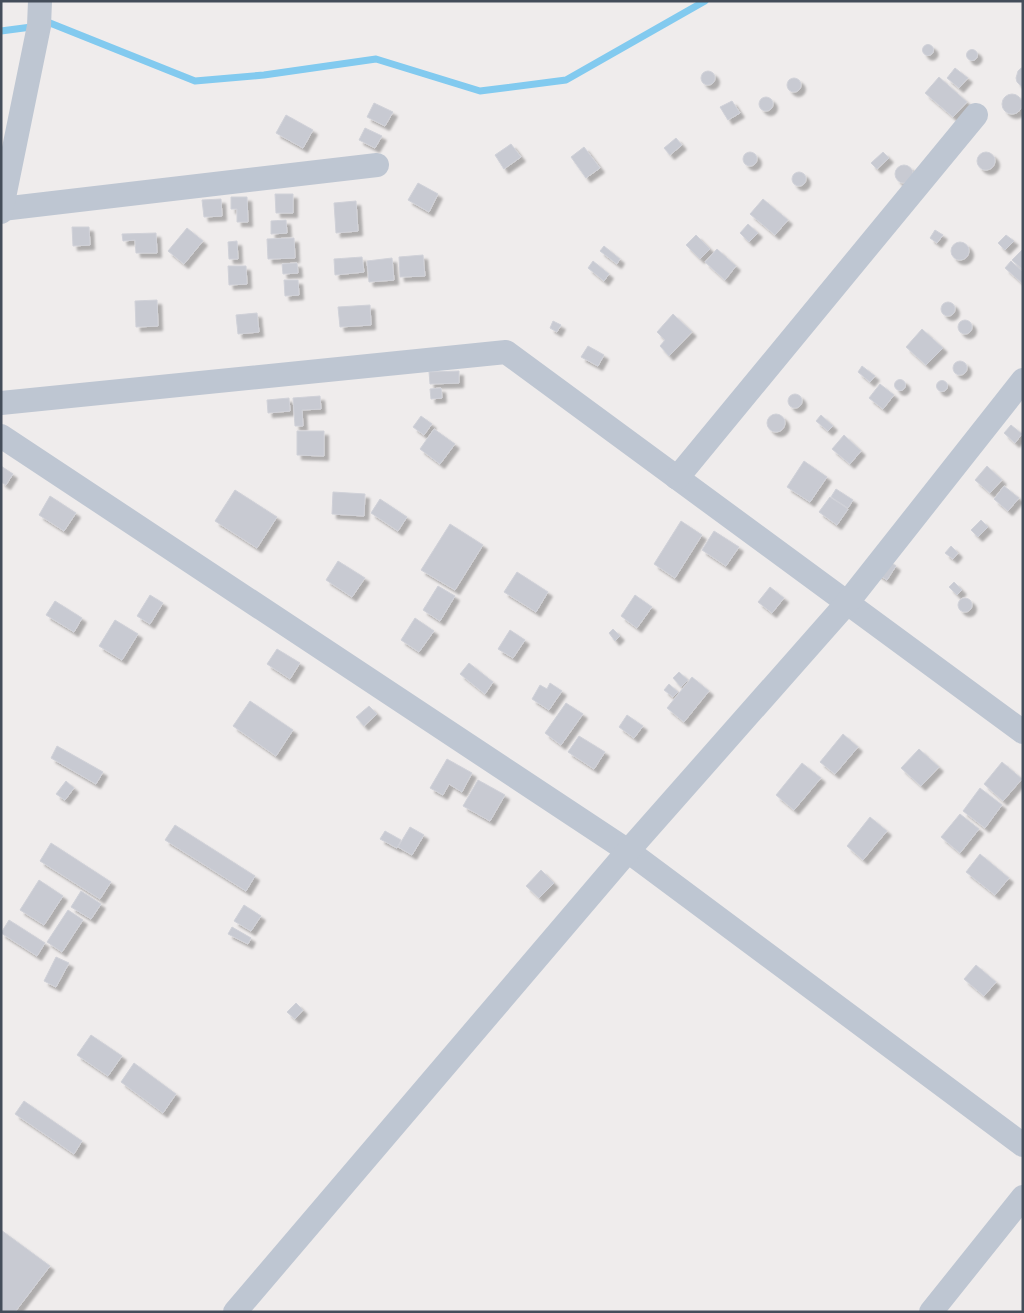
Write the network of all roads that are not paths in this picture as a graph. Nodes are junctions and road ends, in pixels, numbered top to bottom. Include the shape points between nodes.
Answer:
1 (45, 1) edge
2 (40, 2) edge
3 (976, 115) dead end
4 (377, 165) dead end
5 (2, 210) edge
6 (1023, 380) edge
7 (1, 403) edge
8 (1, 436) edge
9 (677, 478) junction
10 (847, 603) junction
11 (1023, 732) edge
12 (628, 851) junction
13 (1023, 1145) edge
14 (1023, 1197) edge
15 (235, 1312) edge
16 (931, 1312) edge

1 - 2 street
2 - 5 street via 39,26
3 - 9 street
4 - 5 street
6 - 10 street
7 - 9 street via 506,352
8 - 12 street
9 - 10 street
10 - 11 street
10 - 12 street
12 - 13 street
12 - 15 street
14 - 16 street

